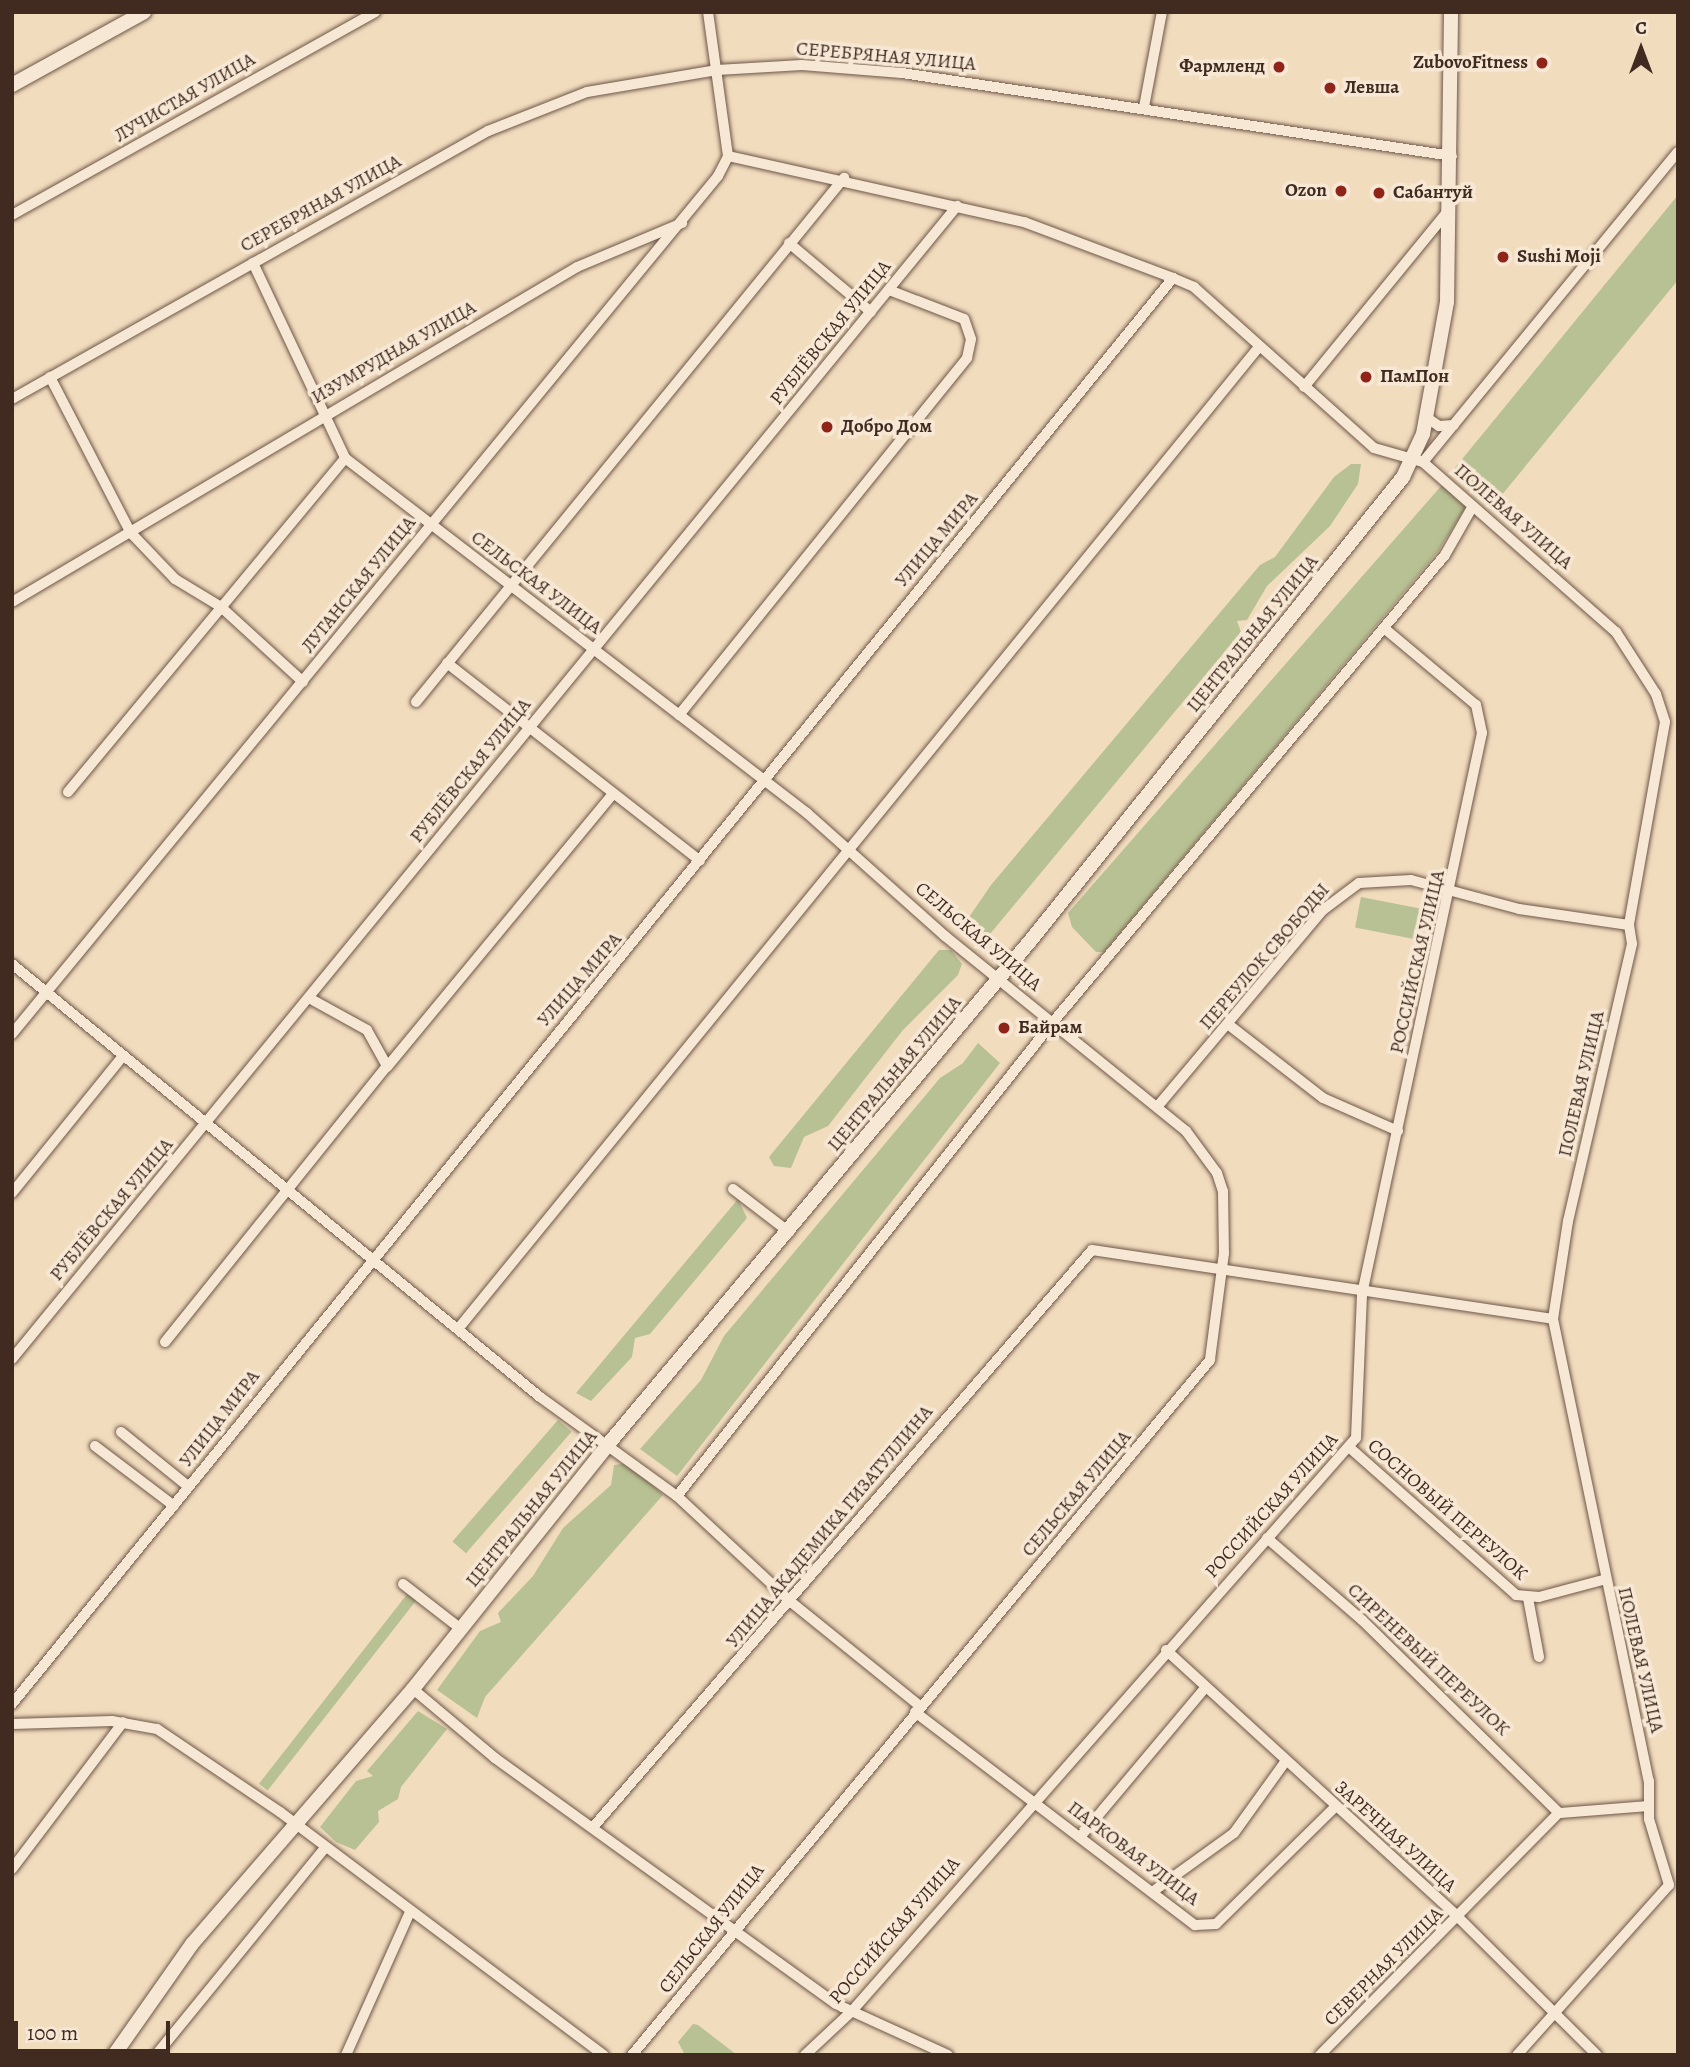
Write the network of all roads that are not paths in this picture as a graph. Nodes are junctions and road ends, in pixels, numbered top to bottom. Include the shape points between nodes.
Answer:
1 (144, 12) edge
2 (375, 12) edge
3 (708, 12) edge
4 (1162, 12) edge
5 (1451, 12) edge
6 (717, 70) junction
7 (12, 85) edge
8 (1144, 107) junction
9 (1678, 152) edge
10 (727, 156) junction
11 (1452, 156) junction
12 (844, 178) junction
13 (957, 206) junction
14 (1451, 207) junction
15 (12, 215) edge
16 (684, 222) junction
17 (789, 243) junction
18 (253, 263) junction
19 (1173, 278) junction
20 (889, 290) junction
21 (871, 312) junction
22 (1258, 348) junction
23 (50, 377) junction
24 (1304, 387) junction
25 (12, 399) edge
26 (323, 414) junction
27 (1426, 417) junction
28 (1454, 425) junction
29 (345, 458) junction
30 (1418, 461) junction
31 (1473, 506) junction
32 (430, 524) junction
33 (131, 533) junction
34 (509, 582) junction
35 (12, 602) edge
36 (221, 607) junction
37 (1385, 629) junction
38 (593, 649) junction
39 (447, 663) junction
40 (303, 682) junction
41 (416, 702) dead end
42 (679, 715) junction
43 (528, 729) junction
44 (761, 778) junction
45 (68, 792) dead end
46 (613, 794) junction
47 (850, 850) junction
48 (700, 861) junction
49 (1453, 890) junction
50 (1629, 925) junction
51 (12, 964) edge
52 (1000, 978) junction
53 (46, 993) junction
54 (309, 998) junction
55 (1053, 1022) junction
56 (1229, 1025) junction
57 (12, 1034) edge
58 (123, 1056) junction
59 (387, 1067) junction
60 (1157, 1107) junction
61 (206, 1124) junction
62 (1398, 1131) junction
63 (733, 1189) dead end
64 (289, 1191) junction
65 (12, 1193) edge
66 (789, 1233) junction
67 (374, 1259) junction
68 (1222, 1270) junction
69 (1362, 1294) junction
70 (1553, 1319) junction
71 (458, 1329) junction
72 (164, 1342) dead end
73 (12, 1359) edge
74 (121, 1432) dead end
75 (610, 1443) junction
76 (95, 1447) dead end
77 (1349, 1448) junction
78 (189, 1486) junction
79 (677, 1496) junction
80 (174, 1506) junction
81 (1267, 1538) junction
82 (1603, 1580) junction
83 (402, 1584) dead end
84 (1528, 1598) junction
85 (791, 1602) junction
86 (461, 1629) junction
87 (1166, 1650) junction
88 (1539, 1657) dead end
89 (413, 1689) junction
90 (1204, 1689) junction
91 (12, 1704) edge
92 (918, 1709) junction
93 (123, 1722) junction
94 (12, 1724) edge
95 (1285, 1762) junction
96 (1032, 1799) junction
97 (1336, 1806) junction
98 (1647, 1806) junction
99 (1559, 1813) junction
100 (296, 1826) junction
101 (594, 1826) junction
102 (1080, 1837) junction
103 (324, 1849) junction
104 (12, 1869) edge
105 (1154, 1890) junction
106 (410, 1912) junction
107 (1459, 1918) junction
108 (731, 1930) junction
109 (852, 2011) junction
110 (1557, 2014) junction
111 (114, 2055) edge
112 (156, 2055) edge
113 (346, 2055) edge
114 (604, 2055) edge
115 (632, 2055) edge
116 (804, 2055) edge
117 (948, 2055) edge
118 (1320, 2055) edge
119 (1517, 2055) edge
120 (1597, 2055) edge

1 - 7 street
2 - 15 street, ЛУЧИСТАЯ УЛИЦА
3 - 6 street
4 - 8 street
5 - 11 street, ЦЕНТРАЛЬНАЯ УЛИЦА
6 - 8 street, СЕРЕБРЯНАЯ УЛИЦА via 847,67
6 - 10 street
6 - 18 street, СЕРЕБРЯНАЯ УЛИЦА via 550,104 488,131
8 - 11 street, СЕРЕБРЯНАЯ УЛИЦА via 1407,154
9 - 28 street
10 - 12 street
10 - 16 street, ЛУГАНСКАЯ УЛИЦА
11 - 14 street, ЦЕНТРАЛЬНАЯ УЛИЦА
12 - 13 street
12 - 17 street
13 - 19 street via 1024,222
13 - 20 street, РУБЛЁВСКАЯ УЛИЦА
14 - 24 street
14 - 27 street, ЦЕНТРАЛЬНАЯ УЛИЦА via 1447,302
16 - 26 street, ИЗУМРУДНАЯ УЛИЦА via 577,267
16 - 32 street, ЛУГАНСКАЯ УЛИЦА
17 - 21 street
17 - 34 street
18 - 23 street, СЕРЕБРЯНАЯ УЛИЦА
18 - 26 street, СЕЛЬСКАЯ УЛИЦА
19 - 22 street via 1194,287
19 - 44 street, УЛИЦА МИРА
20 - 21 street, РУБЛЁВСКАЯ УЛИЦА
20 - 42 street via 964,319 971,339 967,358
21 - 38 street, РУБЛЁВСКАЯ УЛИЦА
22 - 24 street
22 - 47 street
23 - 25 street, СЕРЕБРЯНАЯ УЛИЦА
23 - 33 street
24 - 30 street via 1374,448
26 - 29 street, СЕЛЬСКАЯ УЛИЦА
26 - 33 street, ИЗУМРУДНАЯ УЛИЦА
27 - 28 street via 1439,426
27 - 30 street, ЦЕНТРАЛЬНАЯ УЛИЦА
28 - 30 street
29 - 32 street, СЕЛЬСКАЯ УЛИЦА
29 - 36 street
30 - 31 street, ПОЛЕВАЯ УЛИЦА
30 - 52 street, ЦЕНТРАЛЬНАЯ УЛИЦА
31 - 37 street via 1445,555
31 - 50 street, ПОЛЕВАЯ УЛИЦА via 1616,632 1656,694 1665,722
32 - 34 street, СЕЛЬСКАЯ УЛИЦА
32 - 40 street, ЛУГАНСКАЯ УЛИЦА
33 - 35 street, ИЗУМРУДНАЯ УЛИЦА
33 - 36 street via 175,579
34 - 38 street, СЕЛЬСКАЯ УЛИЦА
34 - 39 street
36 - 40 street
36 - 45 street
37 - 49 street, РОССИЙСКАЯ УЛИЦА via 1476,705 1482,733
37 - 55 street
38 - 42 street, СЕЛЬСКАЯ УЛИЦА
38 - 43 street, РУБЛЁВСКАЯ УЛИЦА
39 - 41 street
39 - 43 street
40 - 53 street, ЛУГАНСКАЯ УЛИЦА
42 - 44 street, СЕЛЬСКАЯ УЛИЦА
43 - 46 street
43 - 54 street, РУБЛЁВСКАЯ УЛИЦА
44 - 47 street, СЕЛЬСКАЯ УЛИЦА
44 - 48 street, УЛИЦА МИРА
46 - 48 street
46 - 59 street
47 - 52 street, СЕЛЬСКАЯ УЛИЦА
47 - 71 street
48 - 67 street, УЛИЦА МИРА
49 - 50 street, ПЕРЕУЛОК СВОБОДЫ via 1519,909
49 - 56 street, ПЕРЕУЛОК СВОБОДЫ via 1387,878 1347,888
49 - 62 street, РОССИЙСКАЯ УЛИЦА
50 - 70 street, ПОЛЕВАЯ УЛИЦА via 1632,944 1568,1221
51 - 53 street, ПАРКОВАЯ УЛИЦА
52 - 55 street, СЕЛЬСКАЯ УЛИЦА
52 - 66 street, ЦЕНТРАЛЬНАЯ УЛИЦА
53 - 57 street, ЛУГАНСКАЯ УЛИЦА
53 - 58 street, ПАРКОВАЯ УЛИЦА
54 - 59 street via 367,1030
54 - 61 street, РУБЛЁВСКАЯ УЛИЦА
55 - 60 street, СЕЛЬСКАЯ УЛИЦА
55 - 79 street
56 - 60 street, ПЕРЕУЛОК СВОБОДЫ
56 - 62 street via 1323,1098
58 - 61 street, ПАРКОВАЯ УЛИЦА
58 - 65 street
59 - 64 street
60 - 68 street, СЕЛЬСКАЯ УЛИЦА via 1186,1131 1217,1172 1225,1216
61 - 64 street, ПАРКОВАЯ УЛИЦА
61 - 73 street, РУБЛЁВСКАЯ УЛИЦА
62 - 69 street, РОССИЙСКАЯ УЛИЦА
63 - 66 street
64 - 67 street, ПАРКОВАЯ УЛИЦА
64 - 72 street
66 - 75 street, ЦЕНТРАЛЬНАЯ УЛИЦА
67 - 71 street, ПАРКОВАЯ УЛИЦА
67 - 78 street, УЛИЦА МИРА
68 - 69 street
68 - 85 street, УЛИЦА АКАДЕМИКА ГИЗАТУЛЛИНА via 1092,1250
68 - 92 street, СЕЛЬСКАЯ УЛИЦА via 1210,1360
69 - 70 street
69 - 77 street, РОССИЙСКАЯ УЛИЦА via 1359,1420
70 - 82 street, ПОЛЕВАЯ УЛИЦА
71 - 75 street, ПАРКОВАЯ УЛИЦА via 540,1396
74 - 78 street
75 - 79 street, ПАРКОВАЯ УЛИЦА
75 - 86 street, ЦЕНТРАЛЬНАЯ УЛИЦА
76 - 80 street
77 - 81 street, РОССИЙСКАЯ УЛИЦА
77 - 84 street, СОСНОВЫЙ ПЕРЕУЛОК via 1505,1588
78 - 80 street, УЛИЦА МИРА
79 - 85 street, ПАРКОВАЯ УЛИЦА
80 - 91 street, УЛИЦА МИРА
81 - 87 street, РОССИЙСКАЯ УЛИЦА
81 - 99 street, СИРЕНЕВЫЙ ПЕРЕУЛОК via 1362,1620
82 - 84 street, СОСНОВЫЙ ПЕРЕУЛОК
82 - 98 street, ПОЛЕВАЯ УЛИЦА via 1650,1781
83 - 86 street
84 - 88 street
85 - 92 street, ПАРКОВАЯ УЛИЦА
85 - 101 street, УЛИЦА АКАДЕМИКА ГИЗАТУЛЛИНА
86 - 89 street, ЦЕНТРАЛЬНАЯ УЛИЦА
87 - 90 street, ЗАРЕЧНАЯ УЛИЦА
87 - 96 street, РОССИЙСКАЯ УЛИЦА
89 - 100 street, ЦЕНТРАЛЬНАЯ УЛИЦА
89 - 101 street via 495,1758
90 - 95 street, ЗАРЕЧНАЯ УЛИЦА
90 - 102 street
92 - 96 street, ПАРКОВАЯ УЛИЦА
92 - 108 street, СЕЛЬСКАЯ УЛИЦА
93 - 94 street
93 - 100 street via 157,1729
93 - 104 street
95 - 97 street, ЗАРЕЧНАЯ УЛИЦА
95 - 105 street via 1234,1833
96 - 102 street, ПАРКОВАЯ УЛИЦА
96 - 109 street, РОССИЙСКАЯ УЛИЦА
97 - 105 street, ПАРКОВАЯ УЛИЦА via 1216,1924 1195,1924
97 - 107 street, ЗАРЕЧНАЯ УЛИЦА
98 - 99 street
98 - 110 street, ПОЛЕВАЯ УЛИЦА via 1669,1885
99 - 107 street, СЕВЕРНАЯ УЛИЦА
100 - 103 street
100 - 111 street, ЦЕНТРАЛЬНАЯ УЛИЦА via 192,1944
101 - 108 street
102 - 105 street, ПАРКОВАЯ УЛИЦА
103 - 106 street
103 - 112 street
106 - 113 street
106 - 114 street
107 - 110 street, ЗАРЕЧНАЯ УЛИЦА
107 - 118 street, СЕВЕРНАЯ УЛИЦА
108 - 109 street
108 - 115 street, СЕЛЬСКАЯ УЛИЦА
109 - 116 street, РОССИЙСКАЯ УЛИЦА
109 - 117 street
110 - 119 street
110 - 120 street, ЗАРЕЧНАЯ УЛИЦА

